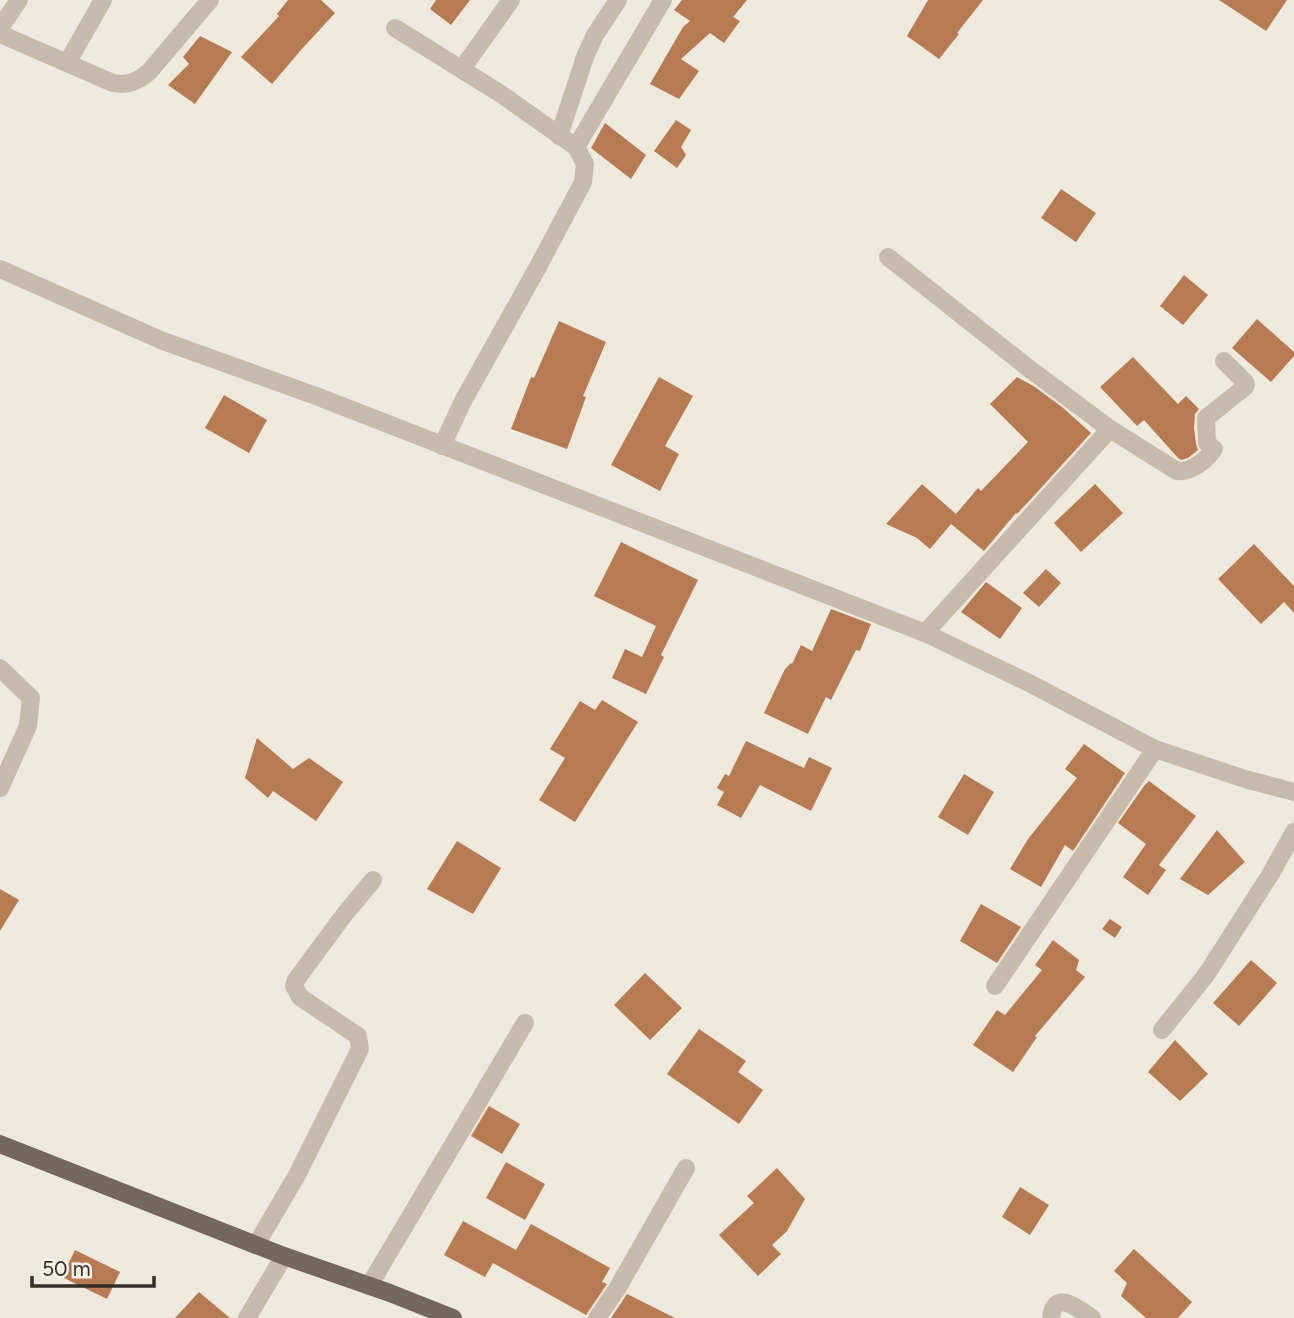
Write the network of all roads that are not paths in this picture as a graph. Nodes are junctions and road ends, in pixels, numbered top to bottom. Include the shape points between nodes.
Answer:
1 (19, 0) edge
2 (103, 0) edge
3 (211, 0) edge
4 (511, 0) edge
5 (618, 0) edge
6 (663, 0) edge
7 (396, 27) dead end
8 (0, 28) edge
9 (0, 34) edge
10 (67, 62) junction
11 (462, 69) junction
12 (559, 136) junction
13 (576, 147) junction
14 (888, 257) dead end
15 (0, 269) edge
16 (1224, 361) dead end
17 (1110, 429) junction
18 (442, 446) junction
19 (925, 633) junction
20 (0, 668) edge
21 (1155, 749) junction
22 (0, 788) edge
23 (1294, 792) edge
24 (1294, 832) edge
25 (373, 880) dead end
26 (995, 986) dead end
27 (525, 1023) dead end
28 (1162, 1030) dead end
29 (0, 1144) edge
30 (686, 1168) dead end
31 (256, 1245) junction
32 (284, 1256) junction
33 (369, 1286) junction
34 (247, 1318) edge
35 (453, 1318) edge
36 (597, 1318) edge
37 (1051, 1318) edge
38 (1092, 1318) edge

1 - 8 street
2 - 10 street
3 - 10 street via 140,79 119,84
4 - 11 street
5 - 12 street via 585,57
6 - 13 street
7 - 11 street
9 - 10 street
11 - 12 street
12 - 13 street
13 - 18 street via 585,164 583,182
14 - 17 street
15 - 18 street via 163,341
16 - 17 street via 1246,384 1206,418 1208,443 1214,449 1188,471 1177,471
17 - 19 street
18 - 19 street
19 - 21 street
20 - 22 street via 31,698 29,726
21 - 23 street
21 - 26 street
24 - 28 street via 1206,975
25 - 31 street via 294,986 300,997 358,1037 360,1049
27 - 33 street
29 - 31 main road
30 - 36 street
31 - 32 main road
32 - 33 main road
32 - 34 street
33 - 35 main road
37 - 38 street via 1053,1308 1063,1302

